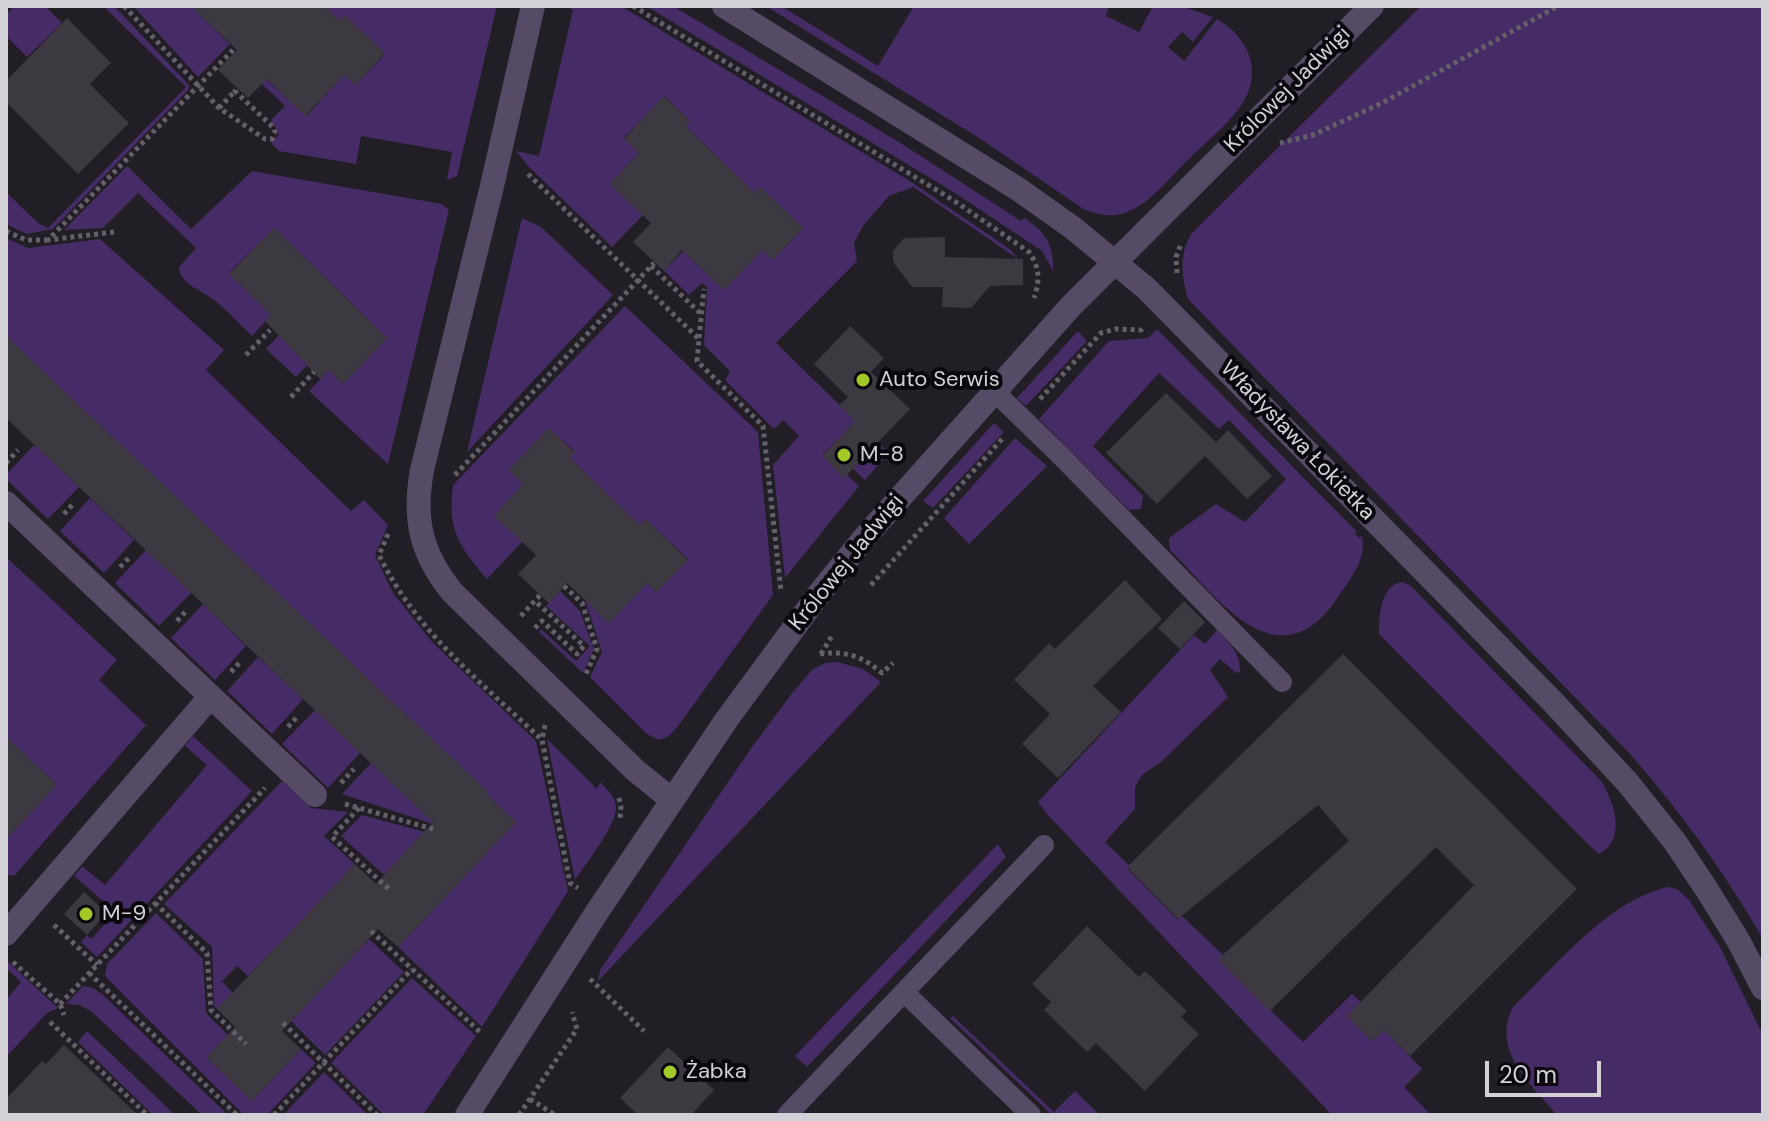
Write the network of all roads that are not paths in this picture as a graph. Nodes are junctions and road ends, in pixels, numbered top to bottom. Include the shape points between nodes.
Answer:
1 (533, 6) edge
2 (724, 6) edge
3 (1372, 6) edge
4 (1115, 261) junction
5 (994, 391) junction
6 (6, 503) edge
7 (1282, 682) dead end
8 (210, 697) junction
9 (315, 795) road end
10 (672, 800) junction
11 (1044, 845) dead end
12 (20, 906) edge
13 (6, 934) edge
14 (1763, 988) edge
15 (904, 992) junction
16 (472, 1113) edge
17 (787, 1115) edge
18 (1031, 1115) edge

1 - 10 street via 422,470 419,528 439,577 453,593
2 - 4 street, Władysława Łokietka via 1018,189
3 - 4 street, Królowej Jadwigi
4 - 5 street, Królowej Jadwigi
4 - 14 street, Władysława Łokietka via 1628,783 1707,890
5 - 7 lane
5 - 10 street, Królowej Jadwigi via 819,594
6 - 8 street
8 - 9 street
8 - 12 street
10 - 16 street, Królowej Jadwigi
11 - 15 lane
12 - 13 street
15 - 17 lane
15 - 18 lane

